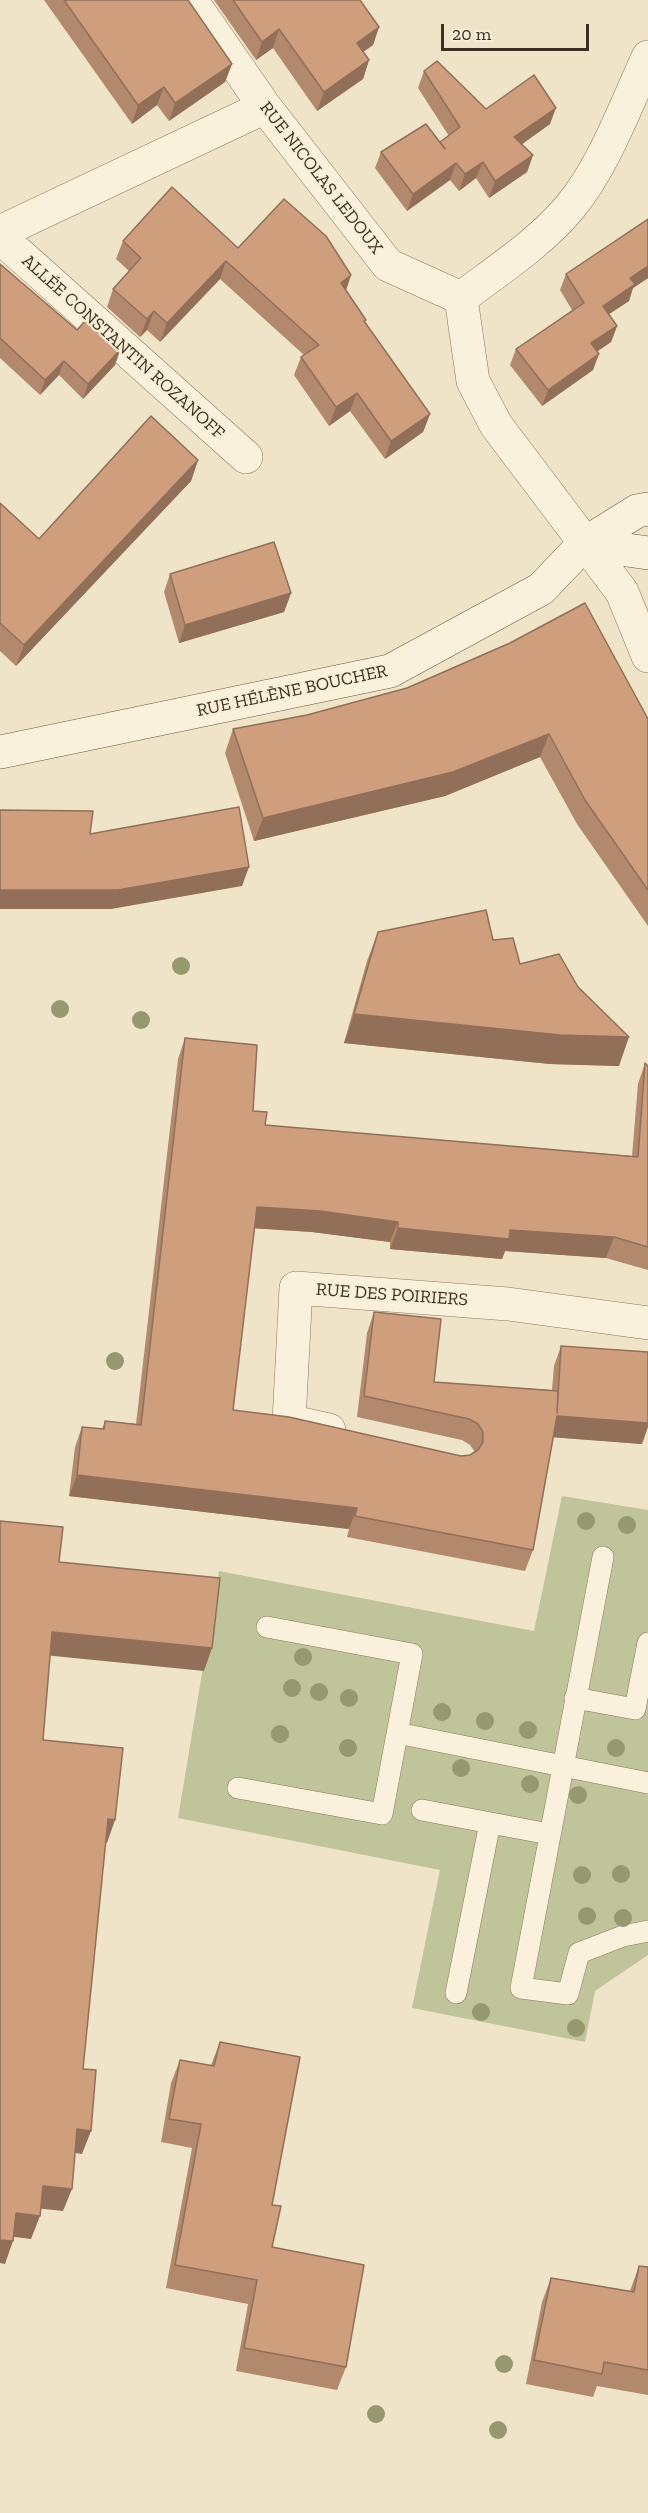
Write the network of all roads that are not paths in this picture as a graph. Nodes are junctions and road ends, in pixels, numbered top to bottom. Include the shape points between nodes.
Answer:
1 (191, 0) edge
2 (648, 57) edge
3 (265, 107) junction
4 (0, 232) edge
5 (0, 237) edge
6 (461, 298) junction
7 (246, 458) dead end
8 (648, 509) edge
9 (584, 544) junction
10 (648, 553) edge
11 (648, 656) edge
12 (0, 752) edge
13 (648, 1323) edge
14 (356, 1436) edge
15 (603, 1557) dead end
16 (267, 1627) dead end
17 (648, 1643) edge
18 (575, 1698) junction
19 (397, 1733) junction
20 (561, 1766) junction
21 (648, 1783) edge
22 (238, 1788) dead end
23 (422, 1810) dead end
24 (490, 1823) junction
25 (549, 1834) junction
26 (648, 1930) edge
27 (456, 1993) dead end

1 - 3 street, RUE NICOLAS LEDOUX
2 - 6 street via 590,177 570,207
3 - 4 street
3 - 6 street, RUE NICOLAS LEDOUX via 388,265
5 - 7 street, ALLÉE CONSTANTIN ROZANOFF
6 - 9 street via 473,381 496,425
8 - 9 street, RUE HÉLÈNE BOUCHER via 637,511
9 - 10 street
9 - 11 street via 622,592
9 - 12 street, RUE HÉLÈNE BOUCHER via 541,589 390,671
13 - 14 street, RUE DES POIRIERS via 508,1304 296,1288 289,1421
15 - 18 lane
16 - 19 lane via 412,1654
17 - 18 lane via 635,1710
18 - 20 lane
19 - 20 lane
19 - 22 lane via 382,1814
20 - 21 lane
20 - 25 lane
23 - 24 lane
24 - 25 lane
24 - 27 lane
25 - 26 lane via 521,1988 568,1994 579,1953

